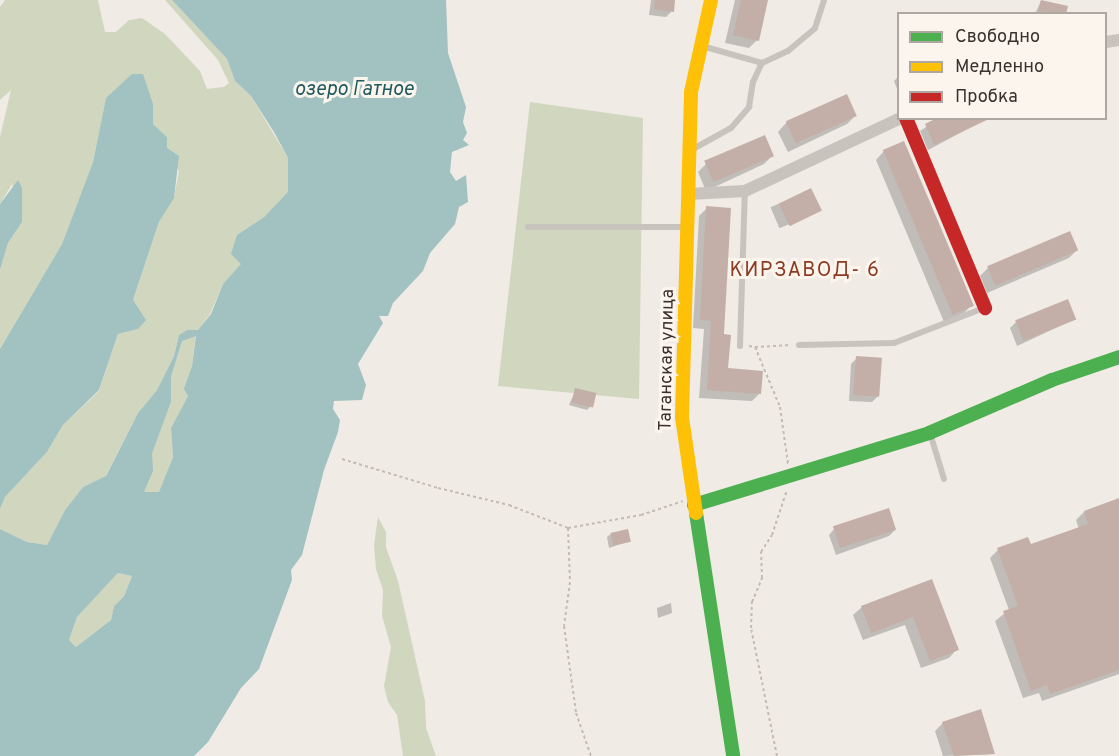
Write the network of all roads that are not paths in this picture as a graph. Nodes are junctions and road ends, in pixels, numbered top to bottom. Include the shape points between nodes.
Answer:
1 (711, 0) edge
2 (824, 0) edge
3 (1119, 35) edge
4 (1119, 41) edge
5 (701, 46) junction
6 (762, 63) junction
7 (897, 120) edge
8 (907, 120) edge
9 (690, 151) junction
10 (745, 191) junction
11 (689, 194) junction
12 (528, 227) dead end
13 (688, 227) junction
14 (985, 308) joint
15 (799, 345) road end
16 (740, 346) road end
17 (1119, 357) edge
18 (929, 433) junction
19 (944, 479) dead end
20 (694, 505) junction
21 (733, 756) edge

1 - 5 street, Таганская улица
2 - 6 lane via 815,28 788,51
3 - 4 lane
5 - 6 lane
5 - 9 street, Таганская улица via 691,92
6 - 9 lane via 753,82 749,107 731,128
7 - 10 street
8 - 14 street
9 - 11 street, Таганская улица
10 - 11 street
10 - 16 lane
11 - 13 street, Таганская улица
12 - 13 lane
13 - 20 street, Таганская улица via 682,417
14 - 15 lane via 894,343
17 - 18 street via 1052,380
18 - 19 lane
18 - 20 street
20 - 21 street, Таганская улица

